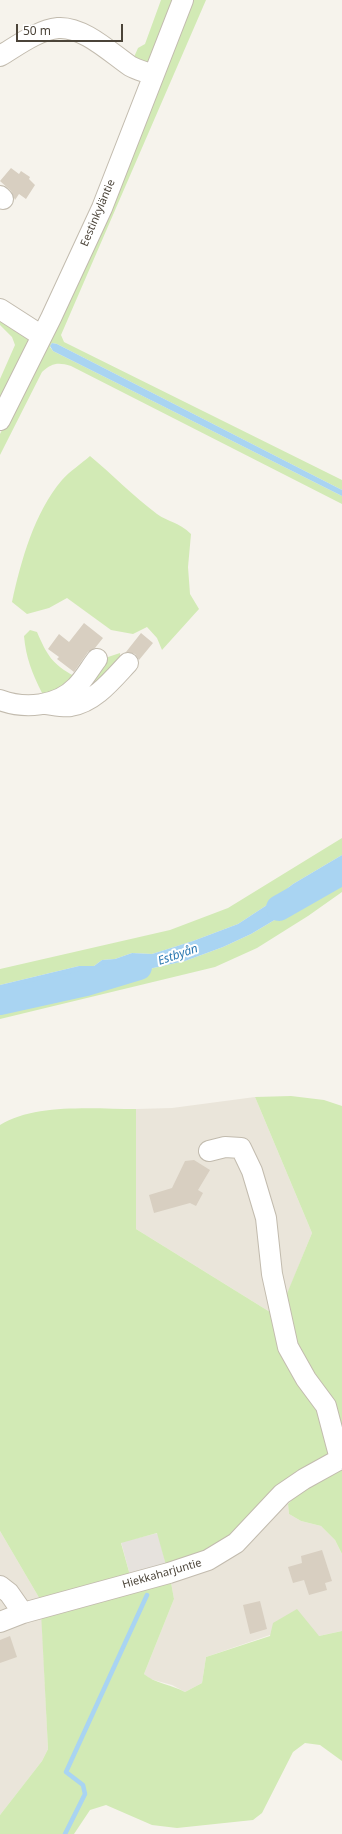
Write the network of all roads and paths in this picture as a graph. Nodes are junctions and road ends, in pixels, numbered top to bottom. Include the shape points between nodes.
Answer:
1 (183, 0) edge
2 (0, 56) edge
3 (153, 75) junction
4 (0, 309) edge
5 (42, 336) junction
6 (0, 420) edge
7 (97, 659) dead end
8 (128, 663) dead end
9 (0, 700) edge
10 (46, 704) junction
11 (209, 1151) dead end
12 (341, 1458) edge
13 (0, 1586) edge
14 (23, 1613) junction
15 (0, 1622) edge

1 - 3 street, Eestinkyläntie
2 - 3 street via 42,33 58,28 74,30 132,67
3 - 5 street, Eestinkyläntie via 102,208
4 - 5 street
5 - 6 street, Eestinkyläntie
7 - 10 street via 75,688
8 - 10 street via 87,702 70,706
9 - 10 street via 12,704
11 - 12 street via 226,1147 241,1148 252,1171 266,1218 272,1274 288,1347 306,1379 326,1406
12 - 14 street, Hiekkaharjuntie via 304,1478 282,1494 236,1543 208,1560
13 - 14 street via 9,1593
14 - 15 street, Hiekkaharjuntie

